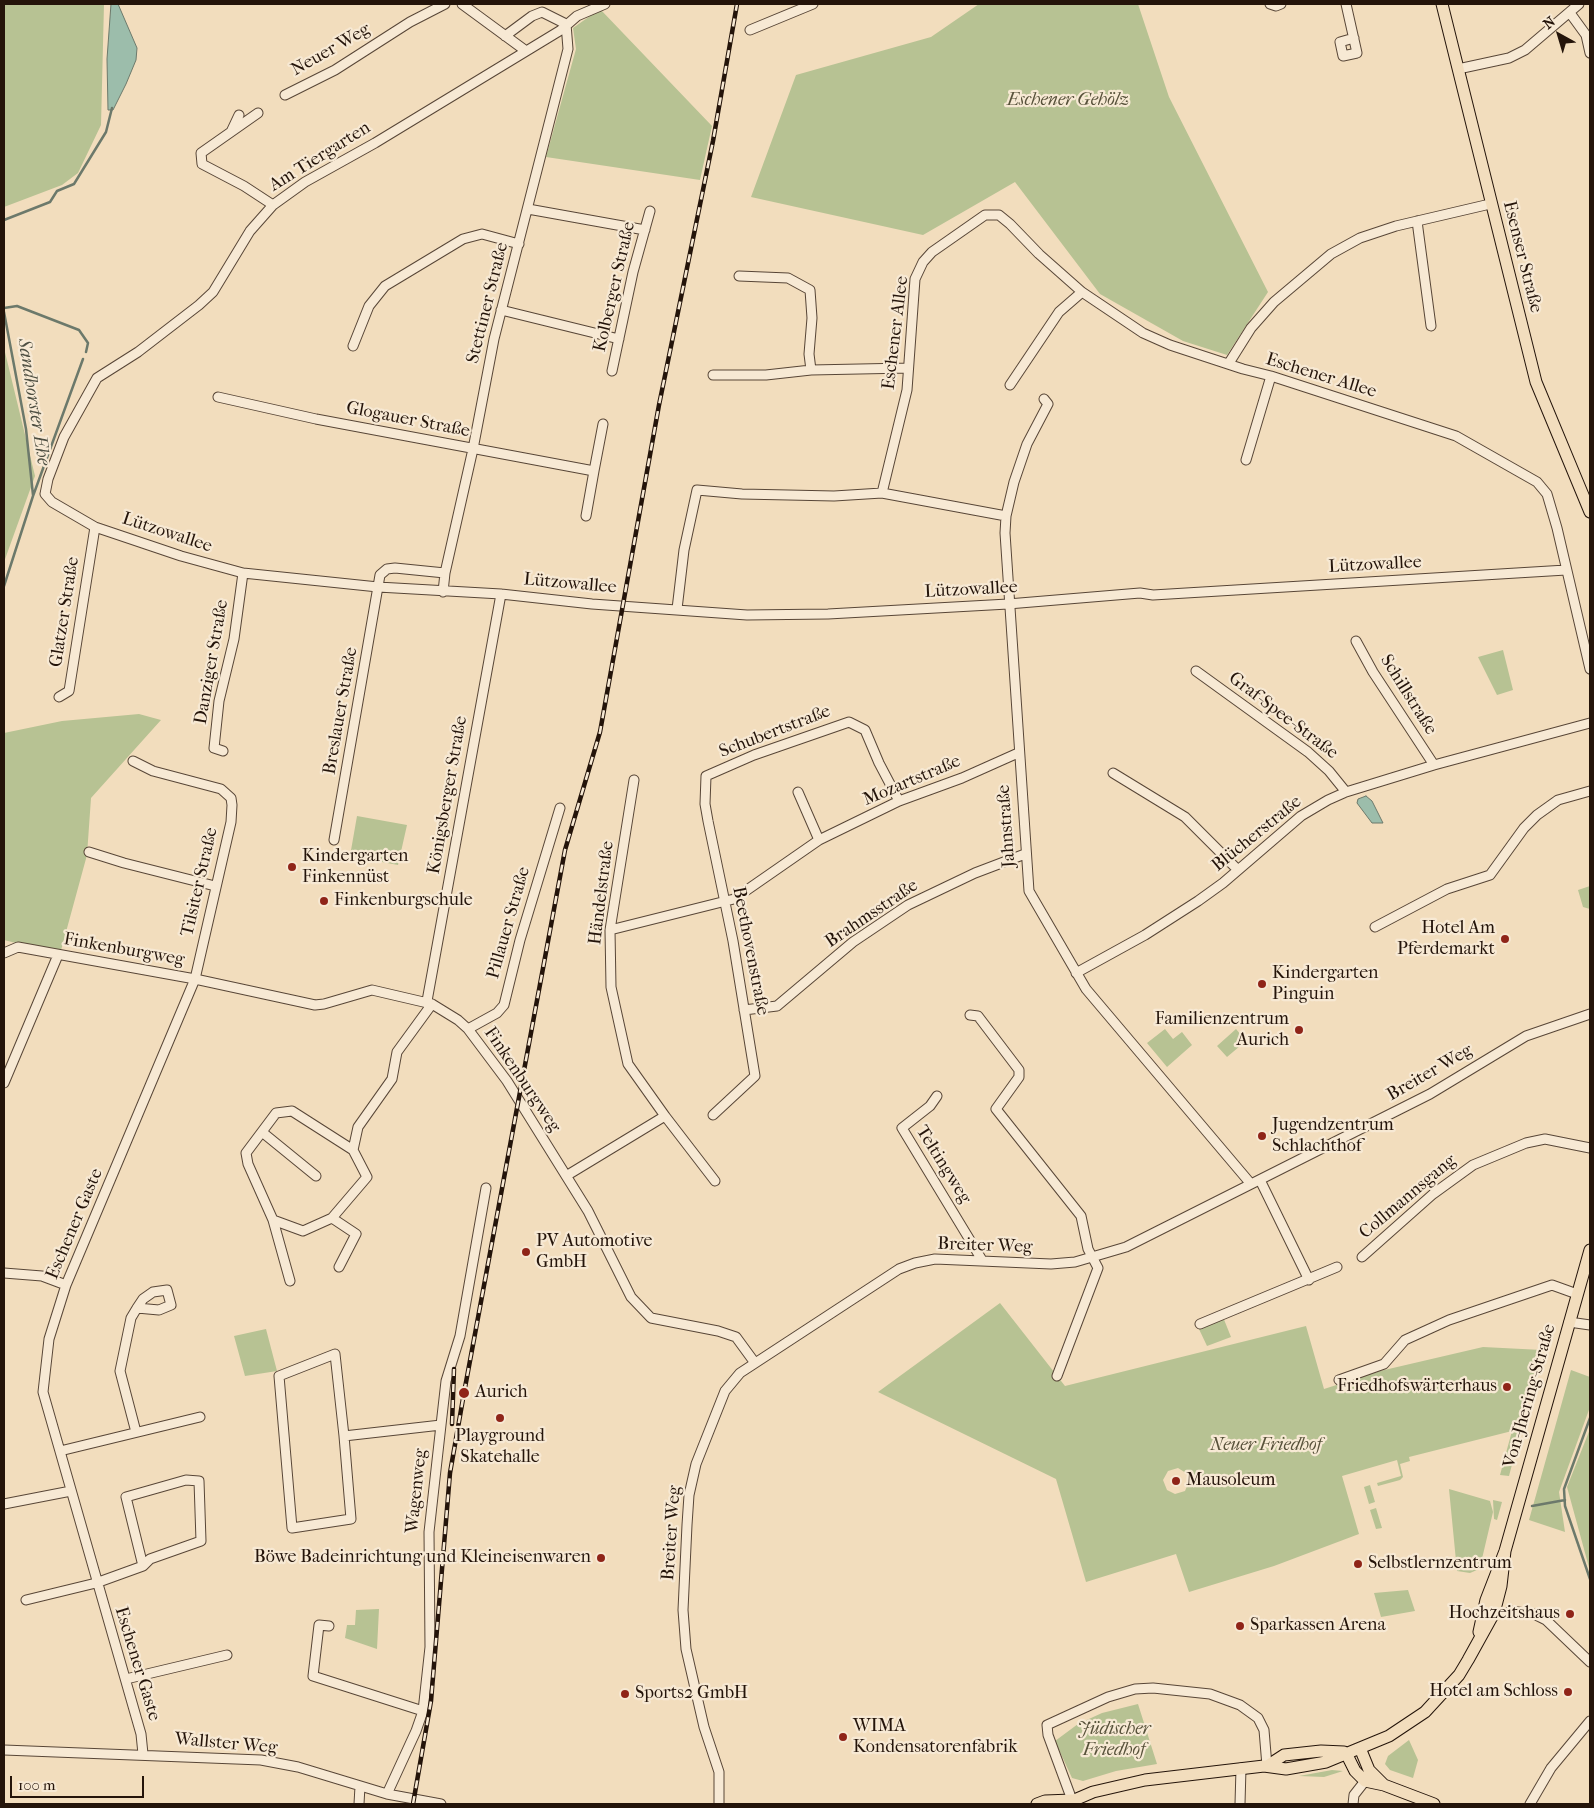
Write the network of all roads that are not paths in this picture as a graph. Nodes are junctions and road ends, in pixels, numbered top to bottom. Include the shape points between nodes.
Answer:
1 (445, 4) edge
2 (462, 4) edge
3 (605, 4) edge
4 (813, 4) edge
5 (1270, 4) edge
6 (1281, 4) edge
7 (1346, 4) edge
8 (1442, 4) edge
9 (1579, 4) edge
10 (1570, 13) junction
11 (566, 24) junction
12 (750, 30) dead end
13 (505, 36) junction
14 (1354, 38) dead end
15 (526, 51) junction
16 (1590, 53) edge
17 (1458, 69) junction
18 (285, 95) dead end
19 (258, 113) dead end
20 (238, 115) dead end
21 (230, 132) junction
22 (1490, 204) junction
23 (274, 205) junction
24 (528, 209) junction
25 (650, 211) dead end
26 (1417, 221) junction
27 (644, 230) junction
28 (519, 244) junction
29 (739, 276) dead end
30 (1082, 292) junction
31 (501, 310) junction
32 (1431, 326) dead end
33 (619, 339) junction
34 (353, 346) dead end
35 (1229, 363) junction
36 (908, 368) junction
37 (811, 370) junction
38 (612, 371) dead end
39 (713, 375) dead end
40 (1272, 376) junction
41 (1010, 384) dead end
42 (218, 397) dead end
43 (1044, 399) dead end
44 (602, 424) dead end
45 (473, 449) junction
46 (1246, 460) dead end
47 (594, 471) junction
48 (882, 493) junction
49 (45, 494) joint
50 (1590, 512) edge
51 (586, 516) dead end
52 (1006, 516) junction
53 (95, 527) junction
54 (1566, 570) junction
55 (243, 573) junction
56 (445, 573) junction
57 (378, 587) junction
58 (443, 592) junction
59 (501, 594) junction
60 (1008, 604) junction
61 (677, 609) junction
62 (1356, 641) dead end
63 (1590, 669) edge
64 (1196, 671) dead end
65 (60, 697) dead end
66 (1590, 723) edge
67 (223, 751) dead end
68 (1018, 753) junction
69 (132, 761) dead end
70 (1434, 765) junction
71 (1112, 773) dead end
72 (706, 776) joint
73 (634, 780) dead end
74 (1590, 790) edge
75 (798, 792) dead end
76 (1346, 792) junction
77 (899, 800) junction
78 (560, 808) dead end
79 (334, 840) dead end
80 (819, 840) junction
81 (89, 852) dead end
82 (1025, 854) junction
83 (1238, 870) junction
84 (216, 886) junction
85 (724, 902) junction
86 (1375, 927) dead end
87 (610, 930) junction
88 (4, 953) edge
89 (58, 955) junction
90 (1076, 973) junction
91 (195, 979) junction
92 (429, 1003) junction
93 (744, 1010) junction
94 (1590, 1014) edge
95 (970, 1015) dead end
96 (468, 1029) junction
97 (4, 1083) edge
98 (937, 1096) dead end
99 (713, 1115) dead end
100 (665, 1116) junction
101 (262, 1132) junction
102 (1590, 1148) edge
103 (354, 1150) junction
104 (316, 1176) dead end
105 (566, 1176) junction
106 (1260, 1180) junction
107 (715, 1181) dead end
108 (1251, 1184) junction
109 (486, 1188) dead end
110 (332, 1218) junction
111 (273, 1220) junction
112 (1590, 1250) edge
113 (1362, 1257) dead end
114 (1094, 1258) junction
115 (982, 1260) junction
116 (339, 1266) dead end
117 (1337, 1267) dead end
118 (4, 1272) edge
119 (1309, 1280) junction
120 (290, 1281) dead end
121 (66, 1286) junction
122 (1577, 1294) junction
123 (137, 1308) dead end
124 (1569, 1322) junction
125 (1200, 1324) dead end
126 (1590, 1325) edge
127 (755, 1363) junction
128 (1058, 1376) dead end
129 (1339, 1380) dead end
130 (200, 1416) dead end
131 (441, 1425) junction
132 (136, 1432) junction
133 (344, 1436) junction
134 (60, 1451) junction
135 (71, 1491) junction
136 (4, 1504) edge
137 (143, 1566) junction
138 (96, 1583) junction
139 (26, 1600) dead end
140 (1510, 1611) dead end
141 (329, 1626) dead end
142 (227, 1655) dead end
143 (1590, 1662) edge
144 (126, 1679) junction
145 (423, 1711) junction
146 (1590, 1721) edge
147 (1360, 1748) junction
148 (4, 1750) edge
149 (1346, 1753) junction
150 (143, 1754) junction
151 (1267, 1766) junction
152 (1241, 1768) junction
153 (1364, 1781) junction
154 (1542, 1784) junction
155 (1384, 1785) junction
156 (360, 1786) junction
157 (387, 1794) junction
158 (1069, 1802) edge
159 (359, 1804) edge
160 (441, 1804) edge
161 (719, 1804) edge
162 (1036, 1804) edge
163 (1240, 1804) edge
164 (1353, 1804) edge
165 (1434, 1804) edge
166 (1530, 1804) edge
167 (1536, 1804) edge

1 - 18 street, Neuer Weg via 410,22 336,70
2 - 13 street
3 - 11 street, Am Tiergarten
4 - 12 street
5 - 6 street
7 - 14 street
8 - 17 main road, Esenser Straße
9 - 10 street
10 - 16 street via 1586,36
10 - 17 street via 1525,50 1509,58
11 - 13 street via 542,12
11 - 15 street, Am Tiergarten
11 - 24 street, Stettiner Straße via 568,48
13 - 15 street
15 - 23 street, Am Tiergarten via 305,182
17 - 22 main road, Esenser Straße
19 - 21 street
20 - 21 street
21 - 23 street via 201,153 202,164
22 - 26 street
22 - 50 main road, Esenser Straße via 1536,382
23 - 49 street, Am Tiergarten via 250,231 213,292 138,352 96,378 64,437
24 - 27 street
24 - 28 street, Stettiner Straße
25 - 27 street, Kolberger Straße
26 - 32 street
26 - 35 street via 1360,238 1331,254 1274,302 1251,328
27 - 33 street, Kolberger Straße
28 - 31 street, Stettiner Straße
28 - 34 street via 482,234 463,239 385,286 369,306
29 - 37 street via 788,278 810,290
30 - 35 street, Eschener Allee via 1143,333
30 - 36 street, Eschener Allee via 1038,254 1010,224 999,216 985,215 932,252 923,262 915,279
30 - 41 street via 1059,312
31 - 33 street
31 - 45 street, Stettiner Straße
33 - 38 street, Kolberger Straße
35 - 40 street, Eschener Allee
36 - 37 street
36 - 48 street, Eschener Allee via 906,390
37 - 39 street via 766,375
40 - 46 street
40 - 54 street, Eschener Allee via 1456,436 1531,477 1547,494
42 - 45 street, Glogauer Straße
43 - 52 street, Jahnstraße via 1048,404 1028,444
44 - 47 street
45 - 47 street, Glogauer Straße
45 - 56 street, Stettiner Straße
47 - 51 street
48 - 52 street
48 - 61 street via 834,496 697,490 684,550
49 - 53 street, Lützowallee via 52,502
52 - 60 street, Jahnstraße
53 - 55 street, Lützowallee
53 - 65 street, Glatzer Straße via 69,691
54 - 60 street, Lützowallee via 1153,595 1140,593
54 - 63 street
55 - 57 street, Lützowallee
55 - 67 street, Danziger Straße via 234,639 219,701 214,748
56 - 57 street via 387,569 380,575
56 - 58 street, Stettiner Straße
57 - 58 street, Lützowallee
57 - 79 street, Breslauer Straße
58 - 59 street, Lützowallee
59 - 61 street, Lützowallee
59 - 92 street, Königsberger Straße
60 - 61 street, Lützowallee via 784,616
60 - 68 street, Jahnstraße
62 - 70 street, Schillstraße
64 - 76 street, Graf-Spee-Straße via 1308,752
66 - 70 street, Blücherstraße
68 - 77 street, Mozartstraße via 962,778
68 - 82 street, Jahnstraße
69 - 84 street, Tilsiter Straße via 152,771 227,792 232,805
70 - 76 street, Blücherstraße
71 - 83 street via 1185,817
72 - 77 street, Schubertstraße via 754,755 850,722 865,730
72 - 85 street, Beethovenstraße via 705,804
73 - 87 street, Händelstraße
74 - 86 street via 1558,800 1537,815 1490,875 1446,889
75 - 80 street
76 - 83 street, Blücherstraße via 1301,816
77 - 80 street, Mozartstraße
78 - 96 street, Pillauer Straße via 504,1005 497,1013
80 - 85 street, Mozartstraße via 734,900
81 - 84 street
82 - 90 street, Jahnstraße via 1031,898
82 - 93 street, Brahmsstraße via 975,873 908,905 853,942 777,1006
83 - 90 street, Blücherstraße via 1145,935
84 - 91 street, Tilsiter Straße
85 - 87 street, Mozartstraße
85 - 93 street, Beethovenstraße
87 - 100 street, Händelstraße via 611,986 628,1064
88 - 89 street, Finkenburgweg via 18,947
89 - 91 street, Finkenburgweg
89 - 97 street
90 - 108 street, Jahnstraße via 1103,1010
91 - 92 street, Finkenburgweg via 315,1005 372,990
91 - 121 street, Eschener Gaste
92 - 96 street, Finkenburgweg
92 - 103 street via 397,1052 392,1079 358,1127
93 - 99 street, Beethovenstraße via 755,1076
94 - 106 street, Breiter Weg via 1526,1036 1430,1094
95 - 114 street via 978,1016 1019,1070 1019,1077 996,1108 1081,1216 1088,1249
96 - 105 street, Finkenburgweg via 507,1081
98 - 115 street, Teltingweg via 930,1106 902,1128
100 - 105 street
100 - 107 street, Händelstraße
101 - 103 street via 276,1113 292,1111
101 - 104 street
101 - 111 street via 246,1153
102 - 113 street, Collmannsgang via 1545,1139 1526,1143 1473,1165 1426,1199
103 - 110 street via 367,1177
105 - 127 street, Finkenburgweg via 588,1211 631,1297 651,1318 736,1337
106 - 108 street, Breiter Weg
106 - 119 street
108 - 114 street, Breiter Weg via 1126,1248
109 - 131 street, Wagenweg via 460,1336 446,1381
110 - 111 street via 303,1231
110 - 116 street via 356,1234
111 - 120 street
112 - 122 main road, Von-Jhering-Straße
114 - 115 street, Breiter Weg via 1051,1264
114 - 128 street via 1098,1268
115 - 127 street, Breiter Weg via 934,1259 899,1270
117 - 119 street
118 - 121 street via 42,1276
119 - 125 street
121 - 134 street, Eschener Gaste via 49,1339 43,1392
122 - 124 main road, Von-Jhering-Straße
122 - 129 street via 1552,1285 1449,1320 1404,1340 1384,1364
123 - 132 street via 131,1318 120,1371
124 - 126 street
124 - 147 main road, Von-Jhering-Straße via 1505,1551 1494,1613 1459,1675 1425,1712 1389,1736
127 - 161 street, Breiter Weg via 725,1391 715,1414 696,1464 686,1525 686,1649 704,1727 719,1772
130 - 132 street
131 - 133 street
131 - 145 street, Wagenweg via 428,1532 430,1648
132 - 134 street
133 - 133 street via 335,1354 279,1376 292,1528 351,1520
134 - 135 street, Eschener Gaste
135 - 136 street
135 - 138 street, Eschener Gaste
137 - 137 street via 126,1496 186,1480 199,1481 201,1541 150,1559
137 - 138 street
138 - 139 street
138 - 144 street, Eschener Gaste
140 - 143 street via 1534,1614 1546,1620
141 - 145 street via 319,1625 313,1676
142 - 144 street
144 - 150 street, Eschener Gaste
145 - 157 street, Wagenweg
146 - 154 street via 1551,1768
147 - 149 main road, Von-Jhering-Straße
147 - 155 main road via 1369,1770
148 - 150 street, Wallster Weg
149 - 151 main road via 1321,1751 1284,1755
149 - 153 main road
150 - 156 street, Wallster Weg via 261,1760 298,1767
151 - 152 main road
151 - 158 street via 1264,1730 1258,1718 1240,1705 1210,1694 1135,1689 1108,1697 1047,1725
152 - 158 main road via 1120,1784
152 - 163 street
153 - 155 main road
153 - 164 street via 1354,1795
154 - 166 street
154 - 167 street
155 - 165 main road
156 - 157 street, Wallster Weg
156 - 159 street
157 - 160 street, Wallster Weg
158 - 162 main road via 1044,1801

